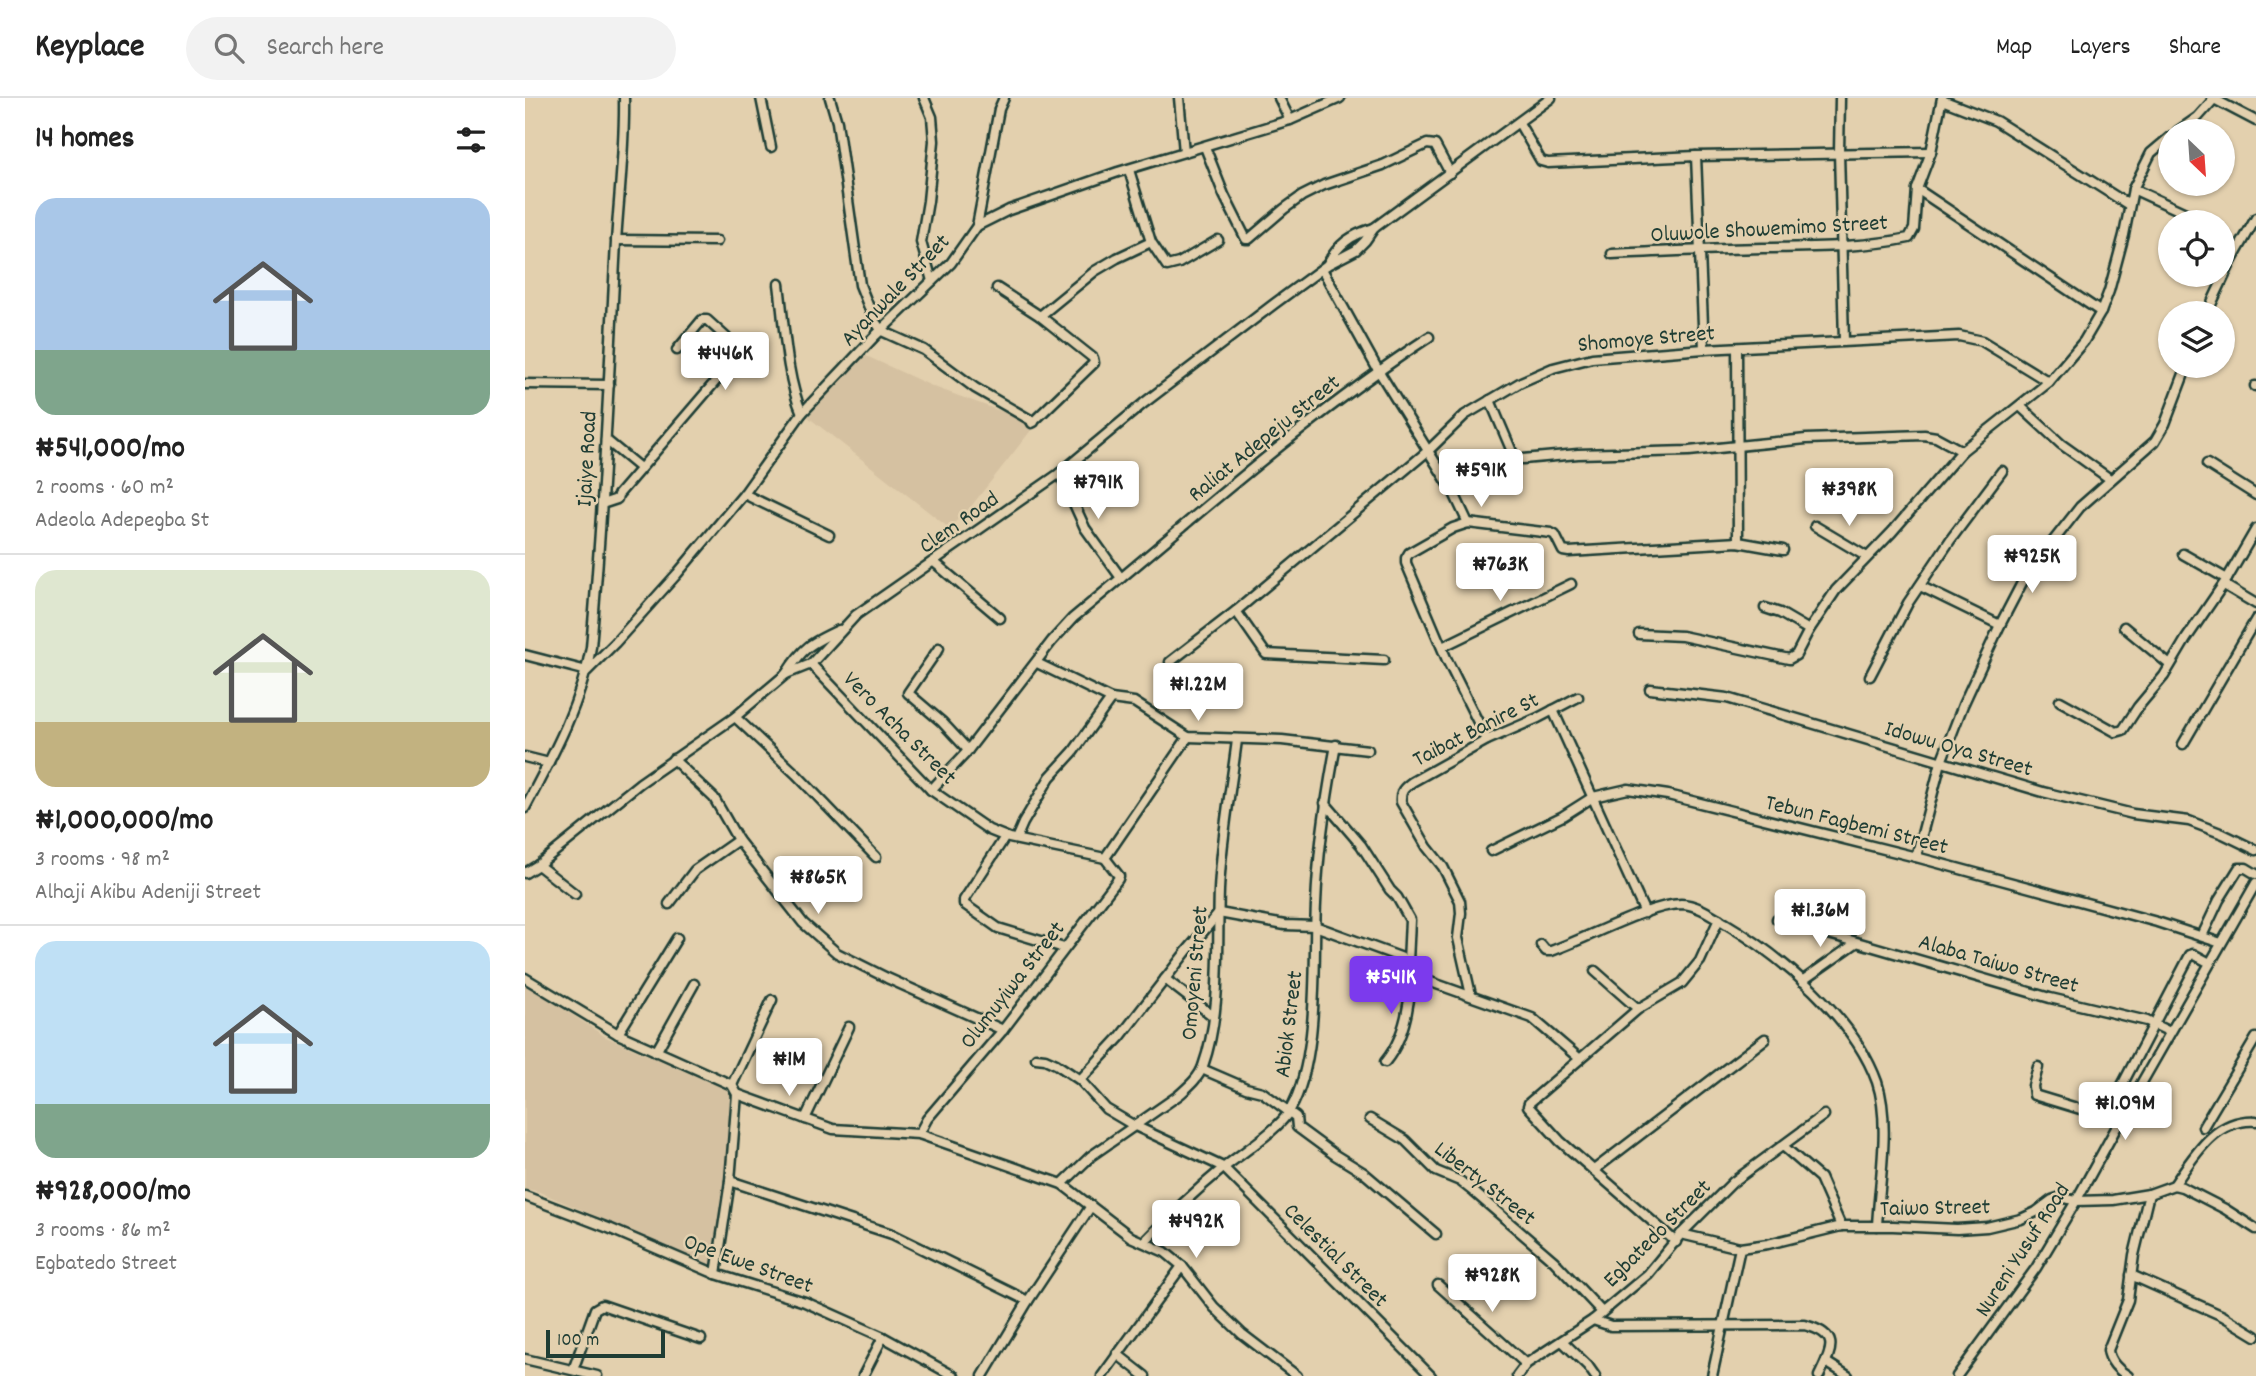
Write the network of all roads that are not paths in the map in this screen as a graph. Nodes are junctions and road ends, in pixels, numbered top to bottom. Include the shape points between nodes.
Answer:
1 (624, 98) edge
2 (761, 98) edge
3 (830, 98) edge
4 (924, 98) edge
5 (1004, 98) edge
6 (1179, 98) edge
7 (1279, 98) edge
8 (1340, 98) edge
9 (1551, 98) edge
10 (1840, 98) edge
11 (2213, 98) edge
12 (1942, 99) edge
13 (2195, 119) edge
14 (1290, 120) junction
15 (2256, 121) edge
16 (1519, 122) junction
17 (771, 147) dead end
18 (1205, 147) junction
19 (2158, 147) edge
20 (1185, 152) junction
21 (1839, 152) junction
22 (1931, 152) junction
23 (1696, 156) junction
24 (1129, 170) junction
25 (1450, 173) junction
26 (1917, 189) junction
27 (2133, 189) junction
28 (2129, 205) junction
29 (2179, 210) edge
30 (2256, 218) edge
31 (978, 226) junction
32 (1374, 228) junction
33 (616, 240) junction
34 (1218, 240) dead end
35 (717, 241) dead end
36 (1151, 242) junction
37 (1841, 246) junction
38 (1700, 249) junction
39 (1612, 254) dead end
40 (1324, 267) junction
41 (932, 281) junction
42 (779, 284) dead end
43 (997, 288) dead end
44 (2213, 301) edge
45 (2101, 312) junction
46 (1040, 316) junction
47 (882, 331) junction
48 (1429, 337) dead end
49 (1844, 341) junction
50 (1737, 348) junction
51 (1704, 349) junction
52 (677, 350) dead end
53 (1378, 370) junction
54 (2182, 378) edge
55 (2049, 382) junction
56 (525, 384) edge
57 (609, 385) junction
58 (1490, 400) junction
59 (2020, 406) junction
60 (802, 413) junction
61 (606, 440) junction
62 (1738, 446) junction
63 (1429, 450) junction
64 (1962, 450) junction
65 (2207, 464) dead end
66 (640, 468) junction
67 (2002, 471) dead end
68 (1060, 473) junction
69 (2110, 479) junction
70 (744, 494) junction
71 (2256, 495) edge
72 (602, 504) junction
73 (1468, 523) junction
74 (1815, 526) dead end
75 (2256, 529) edge
76 (829, 535) dead end
77 (1738, 542) junction
78 (1783, 550) dead end
79 (2183, 554) dead end
80 (1867, 557) junction
81 (934, 562) junction
82 (1121, 578) junction
83 (2225, 582) junction
84 (1570, 584) dead end
85 (1920, 586) junction
86 (2256, 604) edge
87 (1765, 608) dead end
88 (1236, 611) junction
89 (1000, 618) dead end
90 (2256, 619) edge
91 (2000, 625) junction
92 (2123, 627) dead end
93 (845, 628) junction
94 (1809, 630) junction
95 (1639, 634) dead end
96 (1442, 647) junction
97 (939, 649) dead end
98 (525, 655) edge
99 (1384, 660) dead end
100 (1170, 662) dead end
101 (1037, 663) junction
102 (811, 664) junction
103 (2170, 665) junction
104 (587, 671) junction
105 (786, 674) junction
106 (1870, 676) dead end
107 (1650, 689) dead end
108 (1578, 697) dead end
109 (1111, 699) junction
110 (2060, 701) dead end
111 (1553, 710) junction
112 (735, 717) junction
113 (1188, 737) junction
114 (1237, 740) junction
115 (1487, 740) junction
116 (2183, 744) dead end
117 (1336, 745) junction
118 (968, 750) junction
119 (1368, 750) dead end
120 (525, 757) edge
121 (673, 759) junction
122 (1941, 762) junction
123 (549, 763) junction
124 (931, 790) junction
125 (1593, 797) junction
126 (1325, 803) junction
127 (525, 808) edge
128 (1005, 837) junction
129 (1016, 839) junction
130 (739, 840) junction
131 (2255, 847) edge
132 (1491, 851) dead end
133 (876, 857) dead end
134 (1916, 857) junction
135 (1105, 858) junction
136 (538, 865) junction
137 (525, 873) edge
138 (2256, 874) edge
139 (2256, 883) edge
140 (576, 894) dead end
141 (669, 904) dead end
142 (1219, 913) junction
143 (1645, 913) junction
144 (1719, 919) junction
145 (1777, 919) dead end
146 (1315, 926) junction
147 (2202, 936) junction
148 (677, 937) dead end
149 (1856, 943) junction
150 (2221, 943) junction
151 (1541, 945) dead end
152 (1064, 948) junction
153 (1408, 962) junction
154 (2210, 963) junction
155 (1595, 971) dead end
156 (1411, 975) junction
157 (525, 978) edge
158 (1165, 979) junction
159 (1802, 981) junction
160 (694, 984) dead end
161 (1471, 995) junction
162 (772, 1000) dead end
163 (1638, 1009) junction
164 (1213, 1016) junction
165 (2153, 1023) junction
166 (849, 1027) dead end
167 (1003, 1030) junction
168 (2170, 1032) junction
169 (618, 1034) junction
170 (2256, 1038) edge
171 (1765, 1039) dead end
172 (656, 1052) junction
173 (1036, 1058) dead end
174 (1580, 1059) junction
175 (1385, 1062) dead end
176 (2038, 1067) dead end
177 (1202, 1069) junction
178 (1080, 1080) junction
179 (732, 1085) junction
180 (737, 1094) junction
181 (1289, 1112) junction
182 (1824, 1115) dead end
183 (2106, 1116) junction
184 (805, 1119) junction
185 (1370, 1119) dead end
186 (2121, 1119) junction
187 (2256, 1121) edge
188 (1133, 1125) junction
189 (2203, 1128) dead end
190 (919, 1134) junction
191 (1783, 1146) junction
192 (1223, 1167) junction
193 (1594, 1170) junction
194 (730, 1181) junction
195 (1062, 1184) junction
196 (2174, 1185) junction
197 (2149, 1194) junction
198 (525, 1196) edge
199 (2076, 1201) junction
200 (1091, 1206) junction
201 (1841, 1226) junction
202 (1877, 1226) junction
203 (2256, 1230) edge
204 (1436, 1234) dead end
205 (1679, 1238) junction
206 (1144, 1242) junction
207 (1740, 1248) junction
208 (1182, 1266) junction
209 (716, 1274) junction
210 (2131, 1275) junction
211 (1438, 1284) dead end
212 (1028, 1301) junction
213 (1602, 1312) junction
214 (1593, 1320) junction
215 (1724, 1326) junction
216 (2256, 1336) edge
217 (883, 1337) junction
218 (701, 1339) dead end
219 (1562, 1341) junction
220 (1117, 1354) junction
221 (525, 1359) edge
222 (1826, 1362) junction
223 (1526, 1364) junction
224 (573, 1370) junction
225 (2124, 1375) edge
226 (597, 1376) edge
227 (863, 1376) edge
228 (954, 1376) edge
229 (983, 1376) edge
230 (1102, 1376) edge
231 (1145, 1376) edge
232 (1297, 1376) edge
233 (1431, 1376) edge
234 (1517, 1376) edge
235 (1595, 1376) edge
236 (1712, 1376) edge
237 (1819, 1376) edge
238 (1849, 1376) edge
239 (1957, 1376) edge

1 - 33 street, Ijaiye Road
2 - 17 street
3 - 47 street via 860,285
4 - 41 street via 934,141 921,242
5 - 31 street
6 - 20 street
7 - 14 street
8 - 14 street, Ayanwale Street
9 - 16 street, Clem Road
10 - 21 street
11 - 13 street
11 - 15 street
12 - 22 street, Oluwole Showemimo Street
12 - 28 street via 1996,121
14 - 18 street, Ayanwale Street
16 - 23 street via 1544,163
16 - 25 street, Clem Road
18 - 20 street, Ayanwale Street
18 - 25 street via 1246,239 1302,196 1427,144 1435,145
19 - 27 street
20 - 24 street, Ayanwale Street
21 - 22 street
21 - 23 street
21 - 37 street
22 - 26 street, Oluwole Showemimo Street
23 - 38 street
24 - 31 street, Ayanwale Street via 1009,210
24 - 36 street
25 - 32 street, Clem Road
26 - 37 street, Oluwole Showemimo Street via 1909,238
26 - 45 street
27 - 28 street
27 - 29 street
28 - 45 street
30 - 44 street
31 - 41 street, Ayanwale Street
32 - 40 street, Clem Road via 1356,250
32 - 40 street via 1345,241
33 - 35 street
33 - 57 street, Ijaiye Road
34 - 36 street via 1167,266
36 - 46 street via 1094,271
37 - 38 street, Oluwole Showemimo Street
37 - 49 street
38 - 39 street, Oluwole Showemimo Street
38 - 51 street
40 - 53 street
40 - 68 street, Clem Road via 1144,403
41 - 47 street, Ayanwale Street
42 - 60 street via 791,372
43 - 46 street
45 - 55 street via 2084,341
46 - 47 street via 1094,363 1033,423 924,350
47 - 60 street, Ayanwale Street
48 - 53 street, Raliat Adepeju Street
49 - 50 street, Shomoye Street
49 - 55 street, Shomoye Street via 1972,337
50 - 51 street, Shomoye Street
50 - 62 street
51 - 58 street, Shomoye Street via 1576,361 1542,372
52 - 66 street via 702,320 707,320 740,350
53 - 63 street
53 - 82 street, Raliat Adepeju Street
54 - 69 street via 2155,440
55 - 59 street
56 - 57 street
57 - 61 street, Ijaiye Road
58 - 62 street via 1517,458
58 - 63 street, Shomoye Street via 1465,415
59 - 64 street
59 - 69 street via 2061,444
60 - 70 street, Ayanwale Street
61 - 66 street
61 - 72 street, Ijaiye Road
62 - 64 street via 1924,435
62 - 77 street
63 - 73 street
63 - 88 street, Shomoye Street
64 - 80 street
65 - 71 street
66 - 72 street via 617,499
67 - 85 street
68 - 81 street, Clem Road
68 - 82 street via 1085,528
69 - 91 street via 2080,507 2030,570
70 - 76 street
70 - 104 street, Ayanwale Street
72 - 104 street, Ijaiye Road
73 - 77 street via 1551,533 1560,548 1569,552
73 - 96 street via 1426,542 1406,558
74 - 80 street
75 - 83 street
77 - 78 street
79 - 83 street
80 - 94 street via 1836,590
81 - 89 street
81 - 93 street, Clem Road via 856,615
82 - 101 street, Raliat Adepeju Street via 1073,618
83 - 86 street
83 - 103 street
84 - 96 street
85 - 91 street
85 - 106 street
87 - 94 street
88 - 99 street via 1266,654
88 - 100 street, Shomoye Street
90 - 116 street
91 - 122 street
92 - 103 street
93 - 102 street, Clem Road
93 - 105 street via 807,646
94 - 95 street via 1789,659 1682,636
96 - 115 street
97 - 118 street via 908,693
98 - 104 street
101 - 109 street
101 - 118 street, Raliat Adepeju Street
102 - 105 street, Clem Road
102 - 124 street, Vero Acha Street
103 - 110 street via 2123,730 2116,732
104 - 123 street, Ijaiye Road
105 - 112 street, Clem Road
107 - 122 street, Idowu Oya Street via 1727,698
108 - 111 street, Taibat Banire St
109 - 113 street via 1134,702
109 - 129 street via 1050,777
111 - 115 street, Taibat Banire St
111 - 125 street
112 - 121 street, Clem Road
112 - 133 street
113 - 114 street
113 - 135 street
114 - 117 street
114 - 142 street, Omoyeni Street
115 - 161 street, Taibat Banire St via 1412,782 1401,795 1460,901 1458,938
117 - 119 street
117 - 126 street, Abiok Street
118 - 124 street, Raliat Adepeju Street
120 - 123 street
121 - 130 street via 714,798
121 - 136 street, Clem Road
122 - 131 street, Idowu Oya Street via 2133,814 2189,821
122 - 134 street
123 - 127 street, Ijaiye Road
124 - 128 street, Vero Acha Street
125 - 132 street, Tebun Fagbemi Street
125 - 134 street, Tebun Fagbemi Street via 1627,789 1668,794
125 - 143 street
126 - 146 street, Abiok Street
126 - 153 street via 1361,845 1410,919
128 - 129 street, Vero Acha Street
128 - 152 street via 964,904 998,928
129 - 135 street, Vero Acha Street
130 - 141 street via 695,870
130 - 167 street via 803,923 837,953
134 - 147 street, Tebun Fagbemi Street
135 - 152 street, Olumuyiwa Street via 1119,876
136 - 137 street, Clem Road
136 - 140 street
138 - 147 street via 2239,868
139 - 150 street, Nureni Yusuf Road
142 - 146 street
142 - 158 street
142 - 164 street, Omoyeni Street
143 - 144 street via 1680,904
143 - 151 street via 1551,951
144 - 159 street via 1761,946
144 - 163 street via 1700,961 1682,983
145 - 149 street, Alaba Taiwo Street
146 - 153 street
146 - 181 street, Abiok Street via 1307,1059
147 - 150 street, Tebun Fagbemi Street
148 - 169 street
149 - 159 street
149 - 165 street, Alaba Taiwo Street
150 - 154 street, Nureni Yusuf Road
152 - 167 street, Olumuyiwa Street
153 - 156 street
154 - 165 street via 2190,956
154 - 168 street, Nureni Yusuf Road
155 - 163 street
156 - 161 street
156 - 175 street via 1407,1012
157 - 169 street
158 - 164 street
158 - 178 street
159 - 202 street via 1849,1032 1876,1082 1883,1135
160 - 172 street
161 - 174 street via 1532,1018
162 - 179 street
163 - 174 street
164 - 177 street, Omoyeni Street
165 - 168 street, Alaba Taiwo Street
165 - 183 street
166 - 184 street
167 - 190 street, Olumuyiwa Street
168 - 186 street, Nureni Yusuf Road
169 - 172 street
170 - 189 street
171 - 193 street
172 - 179 street
173 - 178 street, Celestial Street via 1056,1064
174 - 193 street via 1528,1106
176 - 183 street via 2034,1095
177 - 181 street via 1262,1092
177 - 188 street, Omoyeni Street via 1179,1095
178 - 188 street, Celestial Street via 1106,1109
179 - 180 street
180 - 184 street
180 - 194 street
181 - 192 street, Abiok Street
181 - 204 street via 1296,1116 1297,1126 1364,1172
182 - 191 street, Egbatedo Street
183 - 186 street
184 - 190 street via 834,1129
185 - 213 street, Liberty Street via 1405,1140 1436,1171 1474,1192 1554,1261
186 - 199 street, Nureni Yusuf Road
187 - 196 street via 2240,1121 2208,1139
188 - 192 street, Celestial Street
188 - 195 street, Omoyeni Street
190 - 195 street
191 - 201 street via 1820,1178
191 - 205 street, Egbatedo Street via 1733,1182
192 - 206 street, Abiok Street
192 - 233 street, Celestial Street
193 - 205 street
194 - 209 street
194 - 212 street via 892,1234
195 - 200 street
196 - 197 street, Taiwo Street
196 - 203 street
197 - 199 street, Taiwo Street
197 - 210 street
198 - 209 street, Ope Ewe Street
199 - 202 street, Taiwo Street via 2061,1197 2021,1219 1987,1227
199 - 239 street, Nureni Yusuf Road via 2030,1277
200 - 206 street
200 - 212 street
201 - 202 street, Taiwo Street
201 - 207 street, Taiwo Street
205 - 207 street, Taiwo Street
205 - 213 street, Egbatedo Street via 1648,1274
206 - 208 street
207 - 215 street
208 - 220 street
208 - 232 street via 1242,1334
209 - 217 street, Ope Ewe Street via 805,1302
210 - 216 street via 2223,1316
210 - 225 street via 2128,1300 2108,1350
211 - 223 street
212 - 229 street
213 - 214 street, Egbatedo Street
214 - 215 street via 1612,1326
214 - 219 street, Egbatedo Street
215 - 222 street via 1814,1328 1832,1342
215 - 236 street
217 - 227 street
217 - 228 street, Ope Ewe Street
218 - 224 street via 602,1305 595,1308
219 - 223 street, Egbatedo Street
219 - 235 street
220 - 230 street
220 - 231 street
221 - 224 street
222 - 237 street
222 - 238 street
223 - 234 street, Egbatedo Street
224 - 226 street

